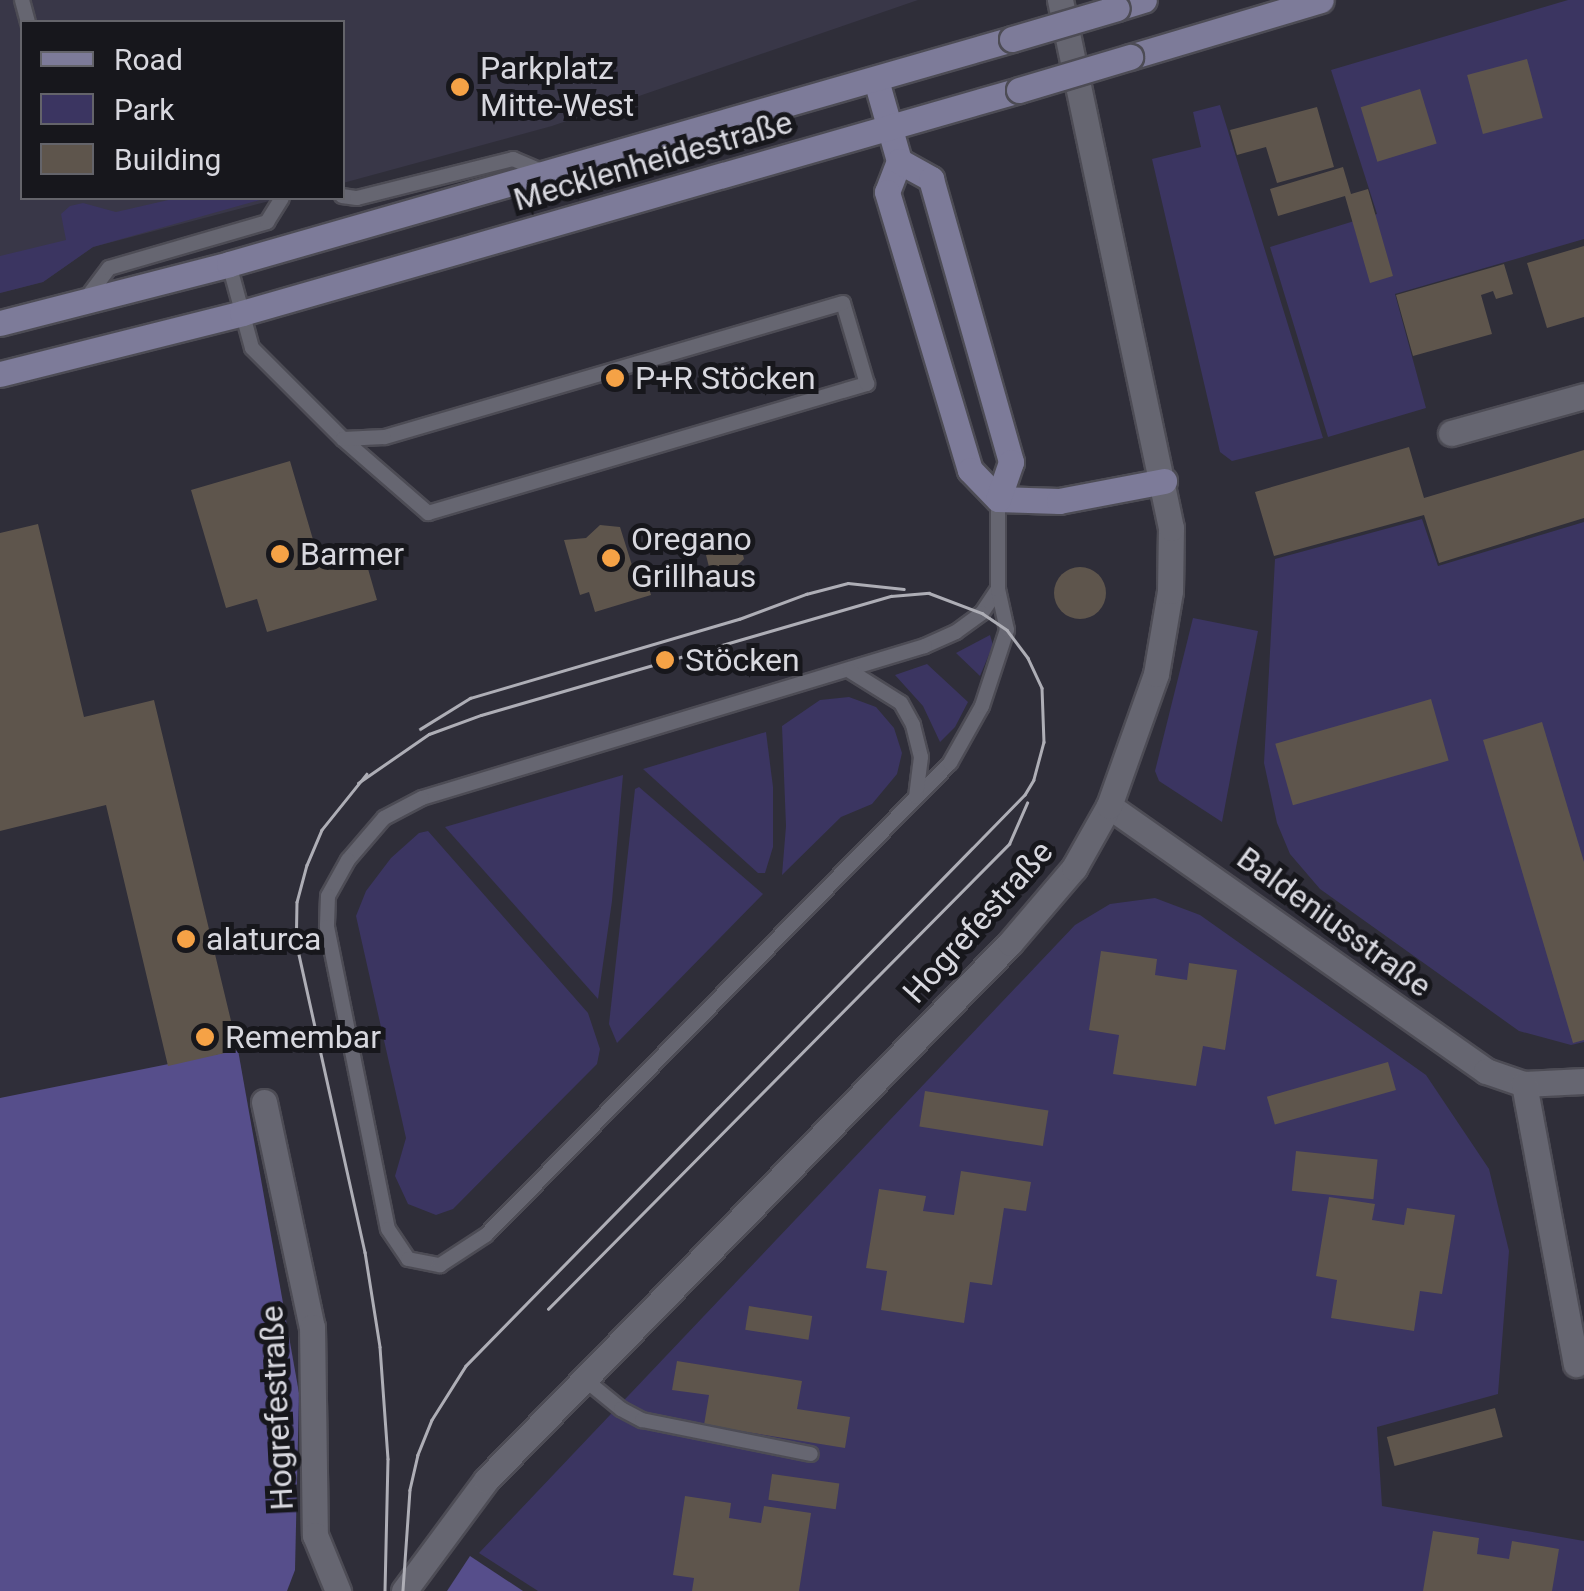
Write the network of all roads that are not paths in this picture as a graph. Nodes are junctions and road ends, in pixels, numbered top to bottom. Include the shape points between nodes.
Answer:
1 (1060, 0) edge
2 (1144, 0) edge
3 (1322, 0) edge
4 (876, 80) junction
5 (889, 127) junction
6 (898, 161) junction
7 (547, 173) junction
8 (345, 196) edge
9 (281, 200) edge
10 (229, 264) junction
11 (84, 301) junction
12 (242, 312) junction
13 (0, 324) edge
14 (0, 374) edge
15 (1584, 396) edge
16 (1451, 433) dead end
17 (343, 440) junction
18 (1164, 481) junction
19 (998, 499) junction
20 (998, 589) junction
21 (850, 671) junction
22 (916, 798) junction
23 (1110, 806) junction
24 (1584, 1082) edge
25 (1524, 1084) junction
26 (264, 1102) dead end
27 (1576, 1364) dead end
28 (583, 1377) junction
29 (811, 1454) dead end
30 (338, 1591) edge
31 (404, 1591) edge

1 - 18 street, Hogrefestraße
2 - 4 main road, Mecklenheidestraße, bridge
3 - 5 main road, Mecklenheidestraße, bridge
4 - 5 main road
4 - 7 main road, Mecklenheidestraße
5 - 6 main road
5 - 12 main road, Mecklenheidestraße
6 - 19 main road via 887,192 970,470
6 - 19 main road via 931,179 1011,462
7 - 8 lane via 512,159
7 - 10 main road, Mecklenheidestraße
9 - 11 lane via 268,222 109,268
10 - 11 main road, Mecklenheidestraße
10 - 12 lane
11 - 13 main road, Mecklenheidestraße
12 - 14 main road, Mecklenheidestraße
12 - 17 lane via 252,348
15 - 16 street
17 - 17 lane via 428,512 867,384 843,303 384,437
18 - 19 main road via 1058,501
18 - 23 street, Hogrefestraße via 1170,591 1156,674
19 - 20 lane
20 - 21 lane via 982,613 956,632
20 - 22 lane via 1007,630 982,706 950,763
21 - 22 lane via 900,703 914,725 920,758
21 - 22 lane via 422,798 384,818 348,860 328,896 331,958 388,1229 408,1259 440,1265 486,1235
23 - 25 street, Baldeniusstraße via 1486,1070
23 - 28 street, Hogrefestraße via 1074,868 1010,943
24 - 25 street, Baldeniusstraße
25 - 27 street
26 - 30 street, Hogrefestraße via 312,1327 315,1536
28 - 29 lane via 642,1420
28 - 31 street, Hogrefestraße via 486,1480

